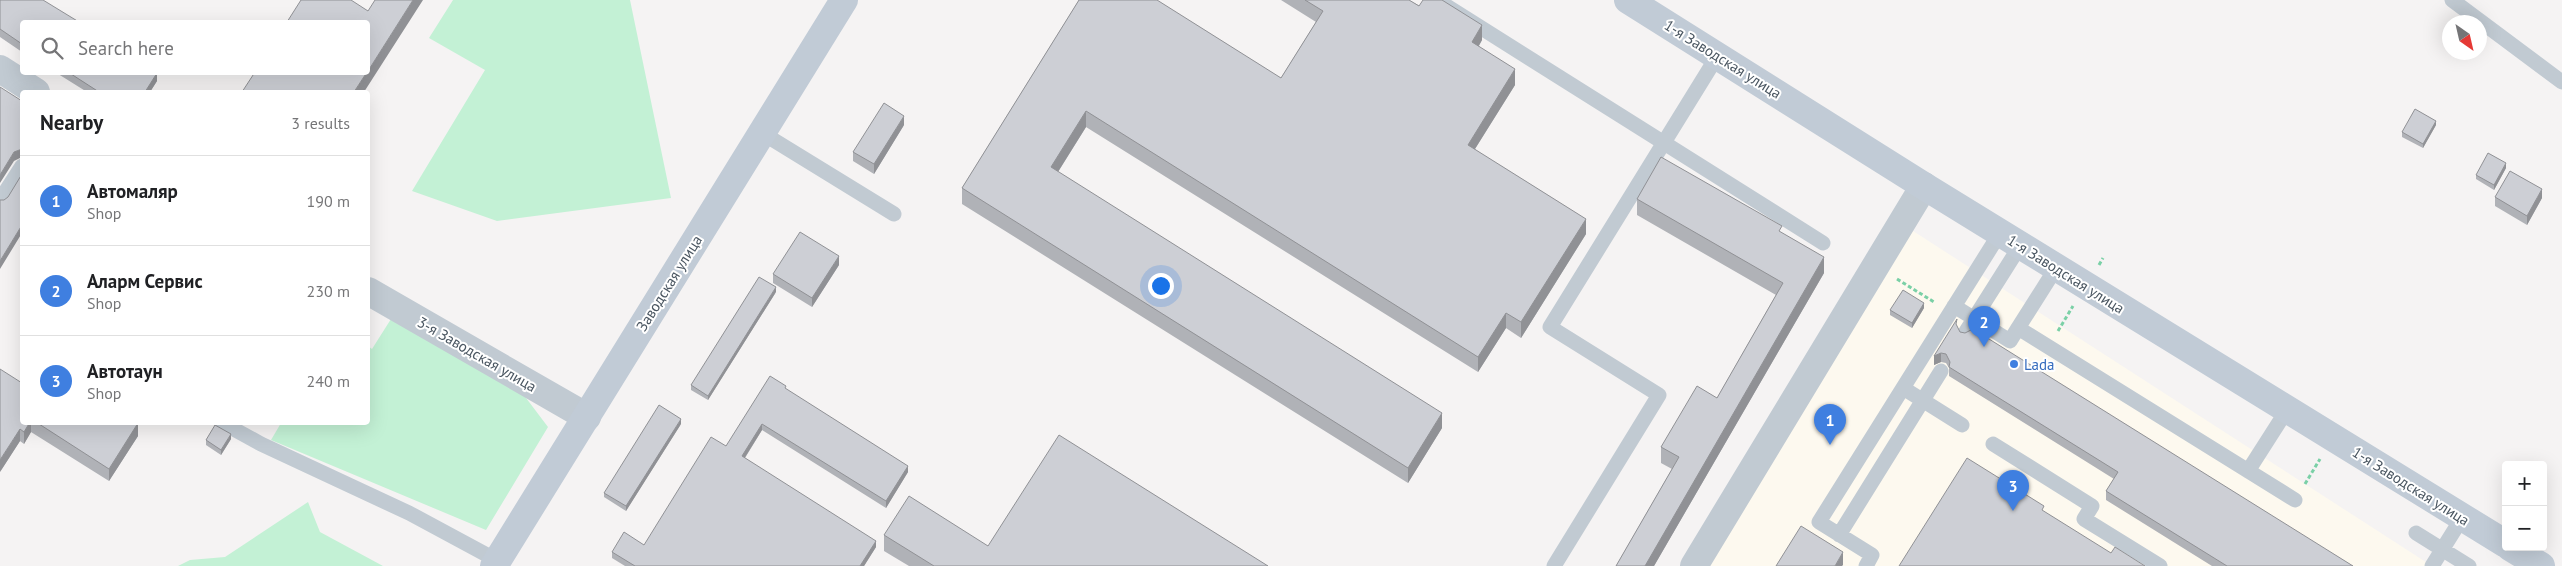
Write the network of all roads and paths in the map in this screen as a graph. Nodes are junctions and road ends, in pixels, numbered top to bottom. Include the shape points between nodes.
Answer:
1 (844, 0) edge
2 (1437, 0) edge
3 (1628, 0) edge
4 (2452, 0) edge
5 (1718, 55) junction
6 (0, 69) edge
7 (2562, 82) edge
8 (33, 90) edge
9 (762, 133) junction
10 (1664, 142) junction
11 (20, 169) edge
12 (1924, 186) junction
13 (0, 200) edge
14 (894, 214) dead end
15 (2010, 239) junction
16 (1823, 242) dead end
17 (2056, 268) junction
18 (370, 292) edge
19 (1920, 293) dead end
20 (1927, 297) dead end
21 (2076, 301) dead end
22 (1954, 306) junction
23 (1974, 319) junction
24 (2018, 328) junction
25 (1965, 333) edge
26 (2048, 346) junction
27 (1941, 371) dead end
28 (1903, 388) junction
29 (1923, 401) junction
30 (2287, 410) junction
31 (587, 416) junction
32 (226, 425) edge
33 (1962, 425) dead end
34 (1993, 444) dead end
35 (2323, 455) dead end
36 (2248, 471) junction
37 (2295, 500) joint
38 (2462, 518) junction
39 (2416, 533) dead end
40 (1839, 535) junction
41 (2502, 542) edge
42 (2442, 550) junction
43 (2517, 551) edge
44 (499, 564) edge
45 (1554, 566) edge
46 (1694, 566) edge
47 (1866, 566) edge
48 (2160, 566) edge
49 (2432, 566) edge
50 (2469, 566) edge
51 (2541, 566) edge

1 - 9 main road, Заводская улица
2 - 10 lane
3 - 5 main road, 1-я Заводская улица
4 - 7 lane
5 - 10 lane
5 - 12 main road, 1-я Заводская улица
6 - 8 street
9 - 14 lane
9 - 31 main road, Заводская улица
10 - 16 lane
10 - 45 lane via 1550,328 1659,394
11 - 13 lane
12 - 15 main road, 1-я Заводская улица
12 - 46 street
15 - 17 main road, 1-я Заводская улица
15 - 22 lane
15 - 23 lane
17 - 24 lane
17 - 30 main road, 1-я Заводская улица
18 - 31 street, 3-я Заводская улица
19 - 20 path
21 - 26 path
22 - 23 lane
22 - 28 lane
23 - 24 lane via 2010,341
23 - 25 lane
24 - 26 lane
26 - 36 lane
27 - 29 lane
28 - 29 lane
28 - 40 lane via 1819,522
29 - 33 lane
29 - 40 lane
30 - 36 lane
30 - 38 main road, 1-я Заводская улица
31 - 44 main road, Заводская улица
32 - 44 lane via 409,513
34 - 48 lane via 2092,506 2084,519
35 - 37 path
36 - 37 lane
38 - 41 main road, 1-я Заводская улица
38 - 42 lane
39 - 42 lane
40 - 47 lane via 1872,555
42 - 49 lane
42 - 50 lane
43 - 51 main road

